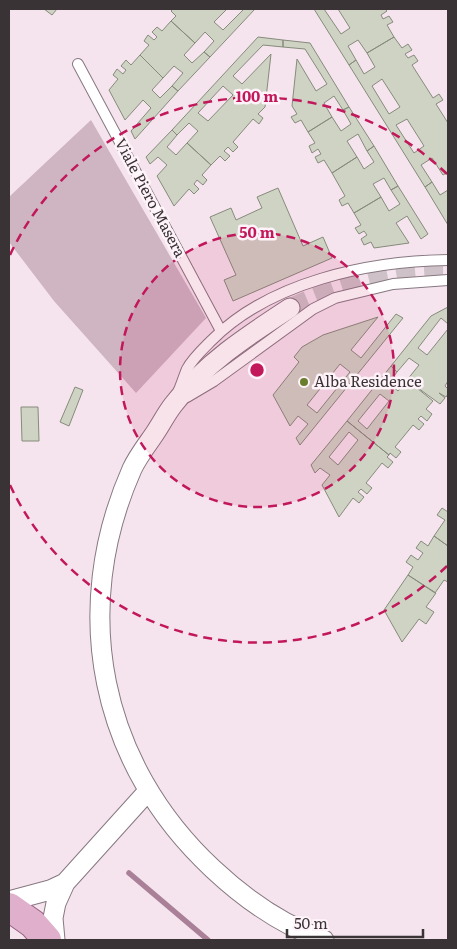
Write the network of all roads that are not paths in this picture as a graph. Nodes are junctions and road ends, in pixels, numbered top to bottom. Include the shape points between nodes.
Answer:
1 (78, 64) dead end
2 (448, 260) edge
3 (448, 280) edge
4 (290, 308) tunnel mouth
5 (221, 331) junction
6 (173, 405) junction
7 (148, 791) junction
8 (65, 883) junction
9 (9, 901) edge
10 (9, 907) edge
11 (47, 940) edge
12 (56, 940) edge
13 (324, 940) edge

1 - 5 lane, Viale Piero Masera
2 - 5 lane via 384,264 284,291
3 - 6 lane via 393,284 335,298 312,309 214,381
4 - 6 street via 214,362
5 - 6 lane via 188,368
6 - 7 street via 132,468 110,536 101,586 100,638 110,701 134,766
7 - 8 street
7 - 13 street via 191,849 241,895 299,931
8 - 9 street
8 - 12 street via 53,918
10 - 11 main road via 33,924

